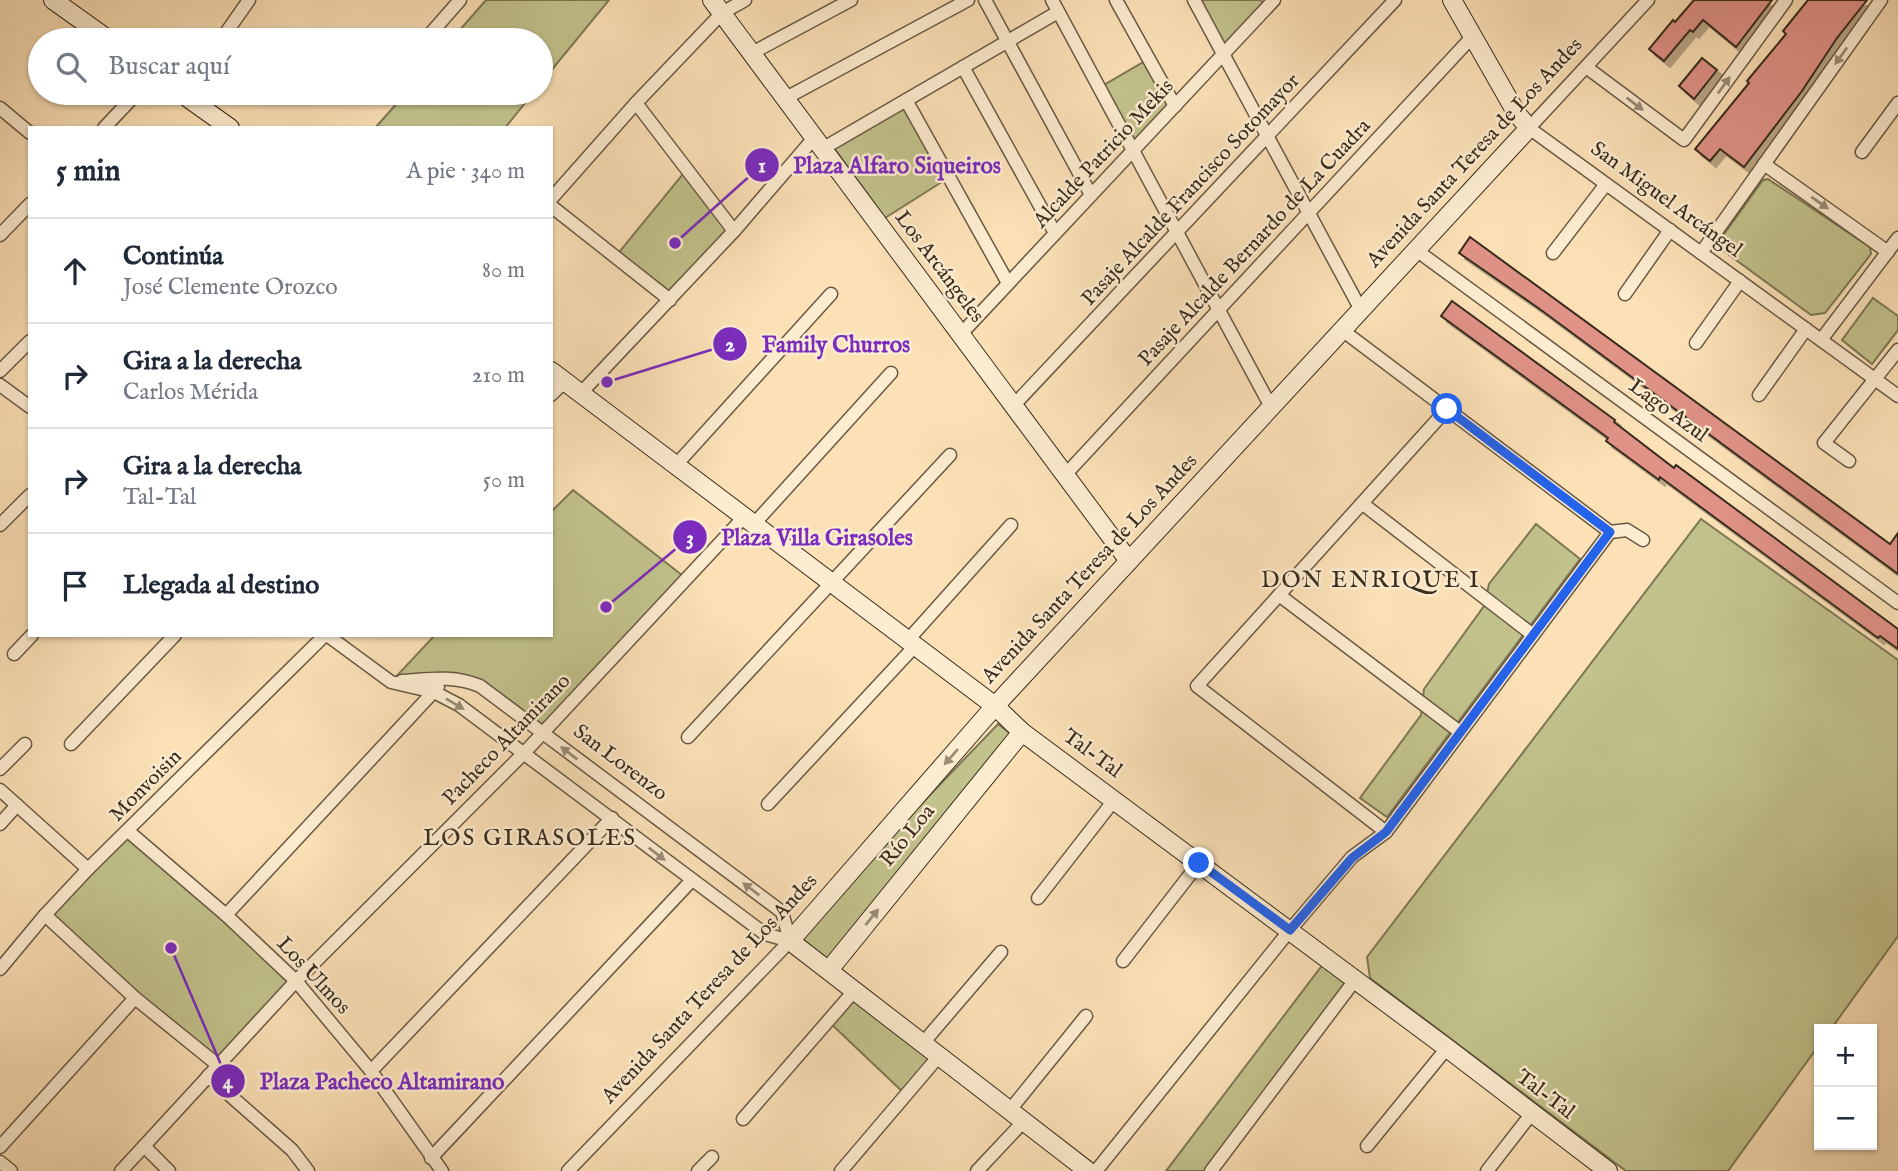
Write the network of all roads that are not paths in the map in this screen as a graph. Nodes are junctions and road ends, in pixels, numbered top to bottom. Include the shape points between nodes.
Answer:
1 (53, 0) edge
2 (249, 0) edge
3 (460, 0) edge
4 (745, 0) edge
5 (851, 0) edge
6 (968, 0) edge
7 (985, 0) edge
8 (1052, 0) edge
9 (1116, 0) edge
10 (1194, 0) edge
11 (1395, 0) edge
12 (1452, 0) edge
13 (1648, 0) edge
14 (1786, 0) edge
15 (1881, 0) edge
16 (1267, 3) edge
17 (717, 7) edge
18 (1058, 12) junction
19 (92, 28) edge
20 (229, 28) edge
21 (436, 28) edge
22 (1472, 37) junction
23 (1008, 41) junction
24 (750, 54) junction
25 (1224, 55) junction
26 (963, 67) junction
27 (1586, 67) junction
28 (784, 99) junction
29 (906, 100) junction
30 (636, 103) junction
31 (1898, 103) edge
32 (126, 105) edge
33 (199, 105) edge
34 (1175, 106) junction
35 (0, 108) edge
36 (106, 126) edge
37 (227, 126) edge
38 (1529, 128) junction
39 (28, 131) edge
40 (1268, 136) junction
41 (818, 144) junction
42 (1133, 150) junction
43 (1862, 152) dead end
44 (1764, 164) junction
45 (1606, 184) junction
46 (1091, 195) junction
47 (553, 197) edge
48 (28, 206) edge
49 (553, 208) edge
50 (1309, 214) junction
51 (1670, 230) junction
52 (734, 231) junction
53 (1178, 232) junction
54 (1055, 233) junction
55 (0, 234) edge
56 (1898, 239) edge
57 (1416, 250) junction
58 (1888, 252) junction
59 (1553, 253) dead end
60 (1701, 253) junction
61 (1740, 281) junction
62 (1008, 283) junction
63 (831, 294) dead end
64 (1625, 294) dead end
65 (670, 300) junction
66 (1220, 309) junction
67 (1361, 310) junction
68 (1806, 329) junction
69 (1342, 330) junction
70 (961, 334) junction
71 (1821, 340) junction
72 (1696, 342) dead end
73 (28, 343) edge
74 (1898, 350) edge
75 (0, 371) edge
76 (891, 373) dead end
77 (558, 376) edge
78 (1875, 379) junction
79 (0, 385) edge
80 (581, 393) junction
81 (1759, 395) dead end
82 (1898, 396) edge
83 (1014, 405) junction
84 (28, 406) edge
85 (1271, 407) junction
86 (1447, 409) junction
87 (950, 455) dead end
88 (1849, 461) dead end
89 (676, 465) junction
90 (1066, 474) junction
91 (28, 497) edge
92 (1363, 504) junction
93 (749, 520) junction
94 (0, 525) edge
95 (1011, 525) dead end
96 (1610, 532) junction
97 (1643, 540) dead end
98 (1129, 561) junction
99 (833, 583) junction
100 (1279, 595) junction
101 (1897, 601) edge
102 (1533, 635) junction
103 (30, 637) edge
104 (173, 637) edge
105 (324, 637) edge
106 (329, 637) edge
107 (912, 643) junction
108 (14, 654) dead end
109 (447, 677) junction
110 (391, 682) junction
111 (433, 692) junction
112 (995, 706) junction
113 (1023, 732) junction
114 (542, 733) junction
115 (1460, 733) junction
116 (688, 737) dead end
117 (25, 744) dead end
118 (71, 744) dead end
119 (525, 752) junction
120 (0, 769) edge
121 (0, 790) edge
122 (1115, 799) junction
123 (768, 804) dead end
124 (17, 806) junction
125 (612, 818) junction
126 (0, 824) edge
127 (128, 831) junction
128 (1386, 832) junction
129 (1199, 863) junction
130 (88, 869) junction
131 (691, 881) junction
132 (1038, 898) dead end
133 (45, 915) junction
134 (226, 915) junction
135 (1290, 930) junction
136 (790, 941) junction
137 (1001, 952) dead end
138 (1123, 961) dead end
139 (0, 970) edge
140 (829, 970) junction
141 (1355, 980) junction
142 (296, 981) junction
143 (855, 990) junction
144 (135, 998) junction
145 (1086, 1016) dead end
146 (923, 1043) junction
147 (1447, 1048) junction
148 (939, 1056) junction
149 (219, 1066) junction
150 (371, 1071) junction
151 (208, 1076) junction
152 (1532, 1113) junction
153 (1017, 1116) junction
154 (743, 1119) dead end
155 (144, 1146) junction
156 (1367, 1146) dead end
157 (0, 1147) edge
158 (712, 1157) dead end
159 (431, 1158) junction
160 (0, 1162) edge
161 (11, 1171) edge
162 (121, 1171) edge
163 (169, 1171) edge
164 (308, 1171) edge
165 (442, 1171) edge
166 (568, 1171) edge
167 (698, 1171) edge
168 (841, 1171) edge
169 (977, 1171) edge
170 (1088, 1171) edge
171 (1096, 1171) edge
172 (1210, 1171) edge
173 (1488, 1171) edge
174 (1608, 1171) edge

1 - 19 street
2 - 20 street
3 - 21 street
4 - 17 street
5 - 24 street
6 - 28 street
7 - 23 street
8 - 18 street
9 - 34 street
10 - 25 street
11 - 40 street, Pasaje Alcalde Francisco Sotomayor
12 - 22 street, San Miguel Arcángel
13 - 27 street, Avenida Santa Teresa de Los Andes
27 -> 14 street via 1684,140
15 -> 44 street
16 - 25 street, Alcalde Patricio Mekis
17 - 24 street, Los Arcángeles
17 - 30 street
18 - 23 street
18 - 42 street
22 - 38 street, San Miguel Arcángel
22 - 50 street, Pasaje Alcalde Bernardo de La Cuadra
23 - 26 street
23 - 46 street
24 - 28 street, Los Arcángeles
25 - 34 street, Alcalde Patricio Mekis
25 - 40 street
26 - 29 street
26 - 54 street
27 - 38 street, Avenida Santa Teresa de Los Andes
28 - 41 street, Los Arcángeles
29 - 41 street
29 - 62 street
30 - 47 street
30 - 52 street
31 - 43 street
32 - 36 street
33 - 37 street
34 - 42 street, Alcalde Patricio Mekis
35 - 39 street
38 - 45 street, San Miguel Arcángel
38 - 57 street, Avenida Santa Teresa de Los Andes
40 - 50 street
40 - 53 street, Pasaje Alcalde Francisco Sotomayor
41 - 52 street
41 - 70 street, Los Arcángeles
42 - 46 street, Alcalde Patricio Mekis
42 - 53 street
44 -> 58 street
44 - 60 street
45 - 51 street, San Miguel Arcángel
45 - 59 street
46 - 54 street, Alcalde Patricio Mekis
48 - 55 street
49 - 65 street
50 - 66 street, Pasaje Alcalde Bernardo de La Cuadra
50 - 67 street
51 - 60 street, San Miguel Arcángel
51 - 64 street
52 - 65 street
53 - 66 street
53 - 83 street, Pasaje Alcalde Francisco Sotomayor
54 - 62 street, Alcalde Patricio Mekis
56 - 58 street
57 - 67 street, Avenida Santa Teresa de Los Andes
57 - 101 street, Lago Azul
58 - 71 street
60 - 61 street, San Miguel Arcángel
61 - 68 street, San Miguel Arcángel
61 - 72 street
62 - 70 street, Alcalde Patricio Mekis
63 - 89 street
65 - 80 street
66 - 85 street
66 - 90 street, Pasaje Alcalde Bernardo de La Cuadra
67 - 69 street, Avenida Santa Teresa de Los Andes
68 - 71 street, San Miguel Arcángel
68 - 81 street
69 - 85 street, Avenida Santa Teresa de Los Andes
69 - 86 street
70 - 83 street, Los Arcángeles
71 - 78 street, San Miguel Arcángel
73 - 75 street
74 - 78 street
76 - 93 street, Pacheco Altamirano
77 - 80 street, Tal-Tal
78 - 82 street, San Miguel Arcángel
78 - 88 street via 1824,443
79 - 84 street
80 - 89 street, Tal-Tal
83 - 90 street, Los Arcángeles
85 - 98 street, Avenida Santa Teresa de Los Andes
86 - 92 street
86 - 96 street
87 - 99 street
89 - 93 street, Tal-Tal
90 - 98 street, Los Arcángeles
91 - 94 street
92 - 100 street
92 - 102 street
93 - 99 street, Tal-Tal
93 - 114 street, Pacheco Altamirano
95 - 107 street
96 - 97 street via 1627,530
96 - 102 street
98 - 112 street, Avenida Santa Teresa de Los Andes
99 - 107 street, Tal-Tal
99 - 116 street
100 - 115 street
100 - 128 street via 1197,686
102 - 115 street
103 - 108 street
104 - 118 street
105 - 127 street, Monvoisin
106 - 110 street
107 - 112 street, Tal-Tal
107 - 123 street
109 - 110 street, San Lorenzo
109 - 111 street
109 - 114 street, San Lorenzo via 480,686
110 - 111 street
111 -> 119 street
111 - 134 street
112 - 113 street, Tal-Tal
112 -> 136 street, Avenida Santa Teresa de Los Andes
113 - 122 street, Tal-Tal
140 -> 113 street, Río Loa
114 - 119 street, Pacheco Altamirano
136 -> 114 street, San Lorenzo via 782,912
115 - 128 street
117 - 120 street
119 - 125 street
119 - 142 street, Pacheco Altamirano
121 - 124 street
122 - 129 street, Tal-Tal
122 - 132 street
124 - 126 street
124 - 130 street
125 -> 131 street
125 - 150 street
127 - 130 street, Monvoisin
127 - 134 street, Los Ulmos
128 - 135 street via 1352,858
129 - 135 street, Tal-Tal
129 - 138 street
130 - 133 street, Monvoisin
131 - 136 street via 765,934
131 - 159 street
133 - 139 street, Monvoisin
133 - 144 street
134 - 142 street, Los Ulmos
135 - 141 street, Tal-Tal
135 - 171 street
136 - 140 street
136 - 166 street, Avenida Santa Teresa de Los Andes
137 - 146 street
140 - 143 street
141 - 147 street, Tal-Tal
141 - 172 street
142 - 149 street, Pacheco Altamirano
142 - 150 street, Los Ulmos
143 - 146 street
143 - 154 street
144 - 149 street
144 - 157 street
145 - 153 street
146 - 148 street
147 - 152 street, Tal-Tal
147 - 156 street
148 - 153 street
148 - 168 street
149 - 151 street, Pacheco Altamirano
150 - 159 street, Los Ulmos
151 - 155 street, Pacheco Altamirano
151 - 164 street via 292,1150
152 - 173 street
152 - 174 street, Tal-Tal
153 - 169 street
153 - 170 street
155 - 162 street, Pacheco Altamirano
155 - 163 street
158 - 167 street
159 - 165 street, Los Ulmos
160 - 161 street

